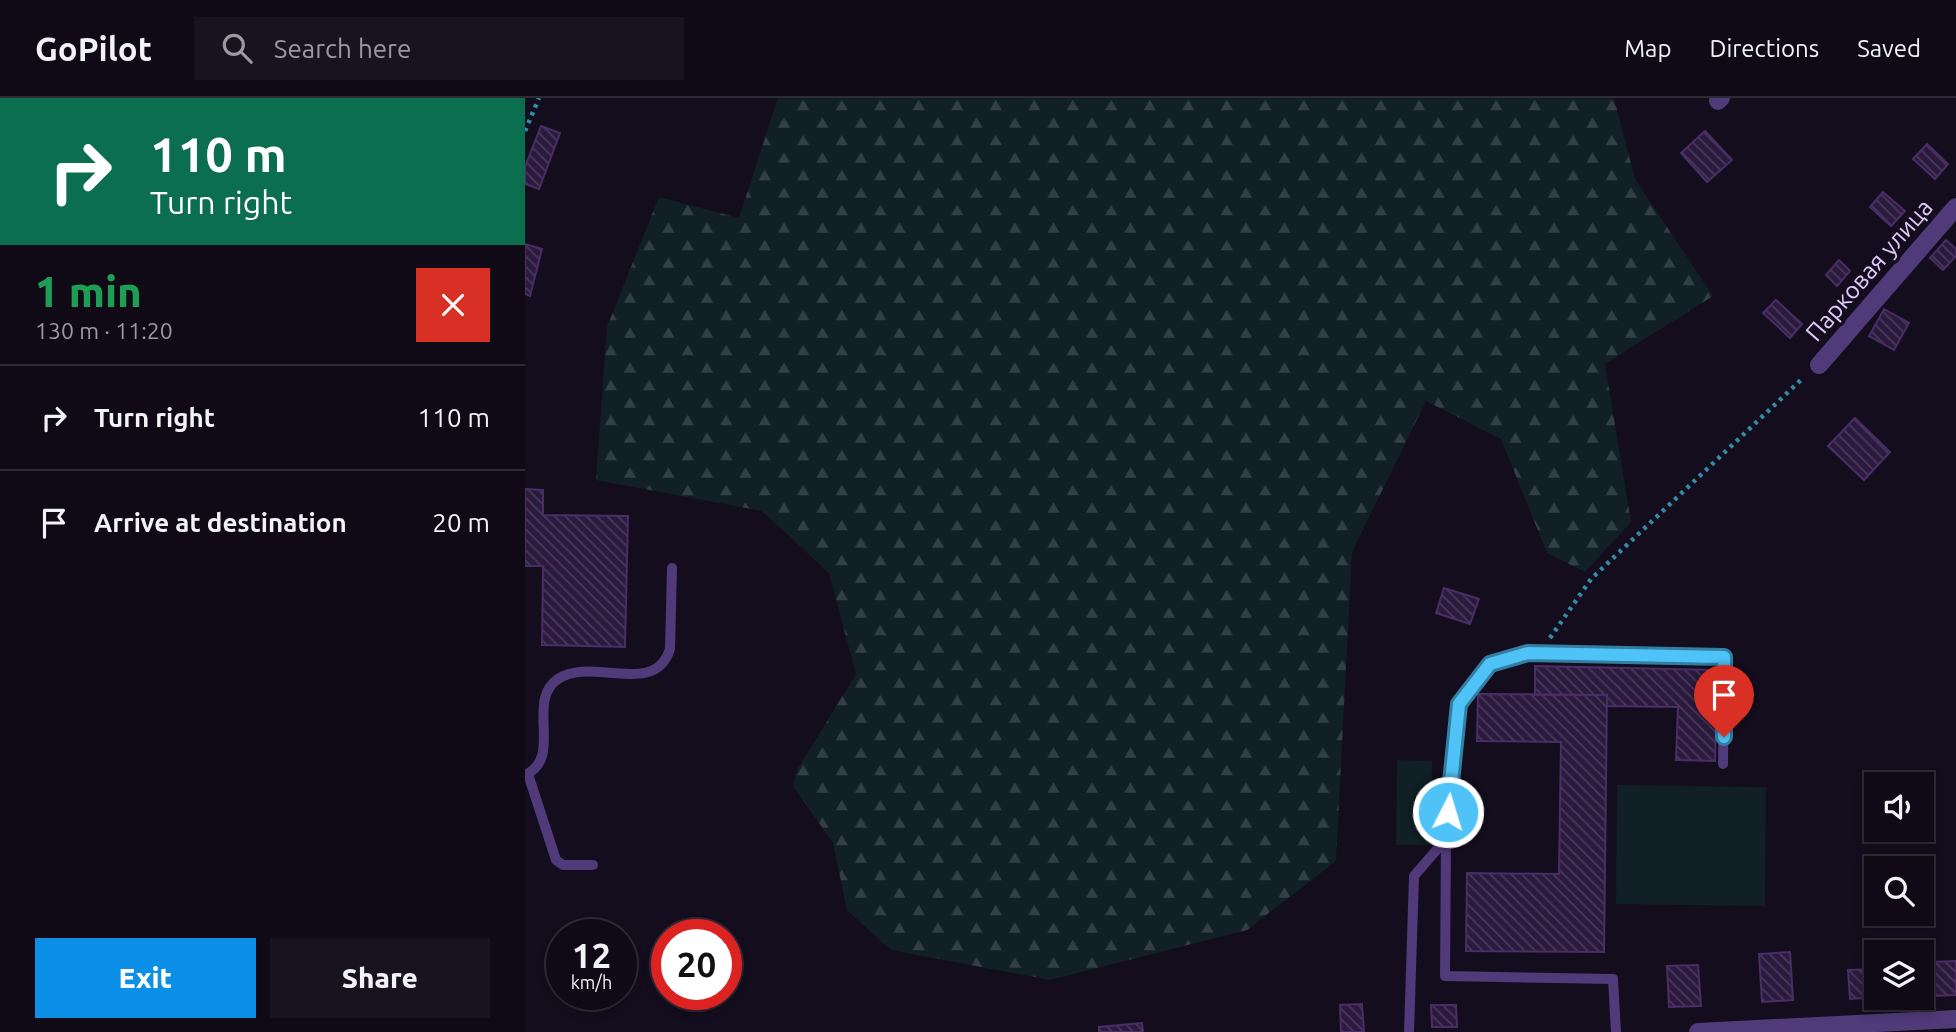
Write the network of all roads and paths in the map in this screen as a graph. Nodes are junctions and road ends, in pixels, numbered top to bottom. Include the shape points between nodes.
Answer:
1 (539, 98) edge
2 (525, 131) edge
3 (1956, 207) edge
4 (1818, 365) joint
5 (672, 568) dead end
6 (1540, 653) junction
7 (1723, 764) dead end
8 (527, 774) edge
9 (1446, 839) junction
10 (593, 865) dead end
11 (1956, 1019) edge
12 (1409, 1032) edge
13 (1616, 1032) edge
14 (1698, 1032) edge

1 - 2 path
3 - 4 street, Парковая улица
4 - 6 path via 1591,579
5 - 8 lane via 667,659 651,672 575,672 551,684 544,697 543,756
6 - 7 lane via 1724,657
6 - 9 lane via 1490,664 1459,704
8 - 10 lane via 556,860 563,865
9 - 12 lane via 1414,876
9 - 13 lane via 1445,976 1613,979
11 - 14 street

